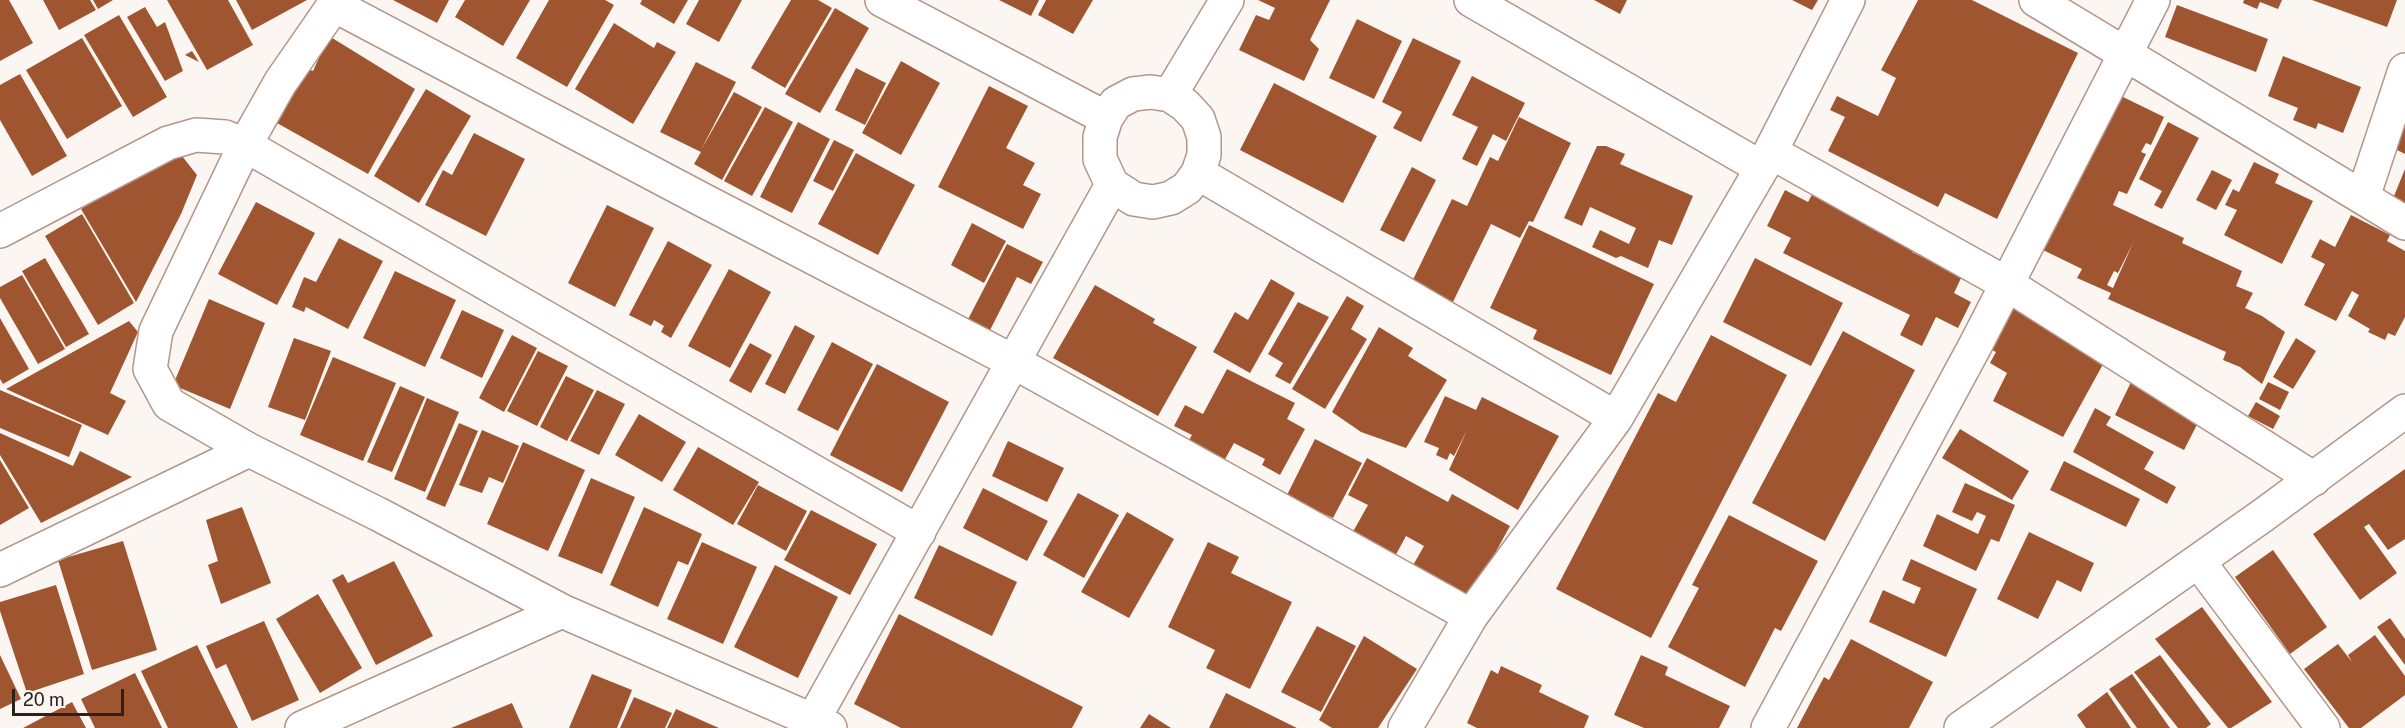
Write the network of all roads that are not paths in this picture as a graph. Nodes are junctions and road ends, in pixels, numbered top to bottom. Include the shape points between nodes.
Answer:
1 (882, 0) edge
2 (1227, 0) edge
3 (1471, 0) edge
4 (1848, 0) edge
5 (2036, 0) edge
6 (2153, 0) edge
7 (335, 2) edge
8 (2126, 54) junction
9 (2405, 70) edge
10 (1170, 95) junction
11 (1106, 118) junction
12 (245, 145) junction
13 (1767, 160) junction
14 (1198, 173) junction
15 (1112, 185) junction
16 (2363, 197) junction
17 (2405, 223) edge
18 (0, 231) edge
19 (2007, 284) junction
20 (1014, 362) junction
21 (2405, 411) edge
22 (1616, 418) junction
23 (249, 450) junction
24 (2314, 479) junction
25 (919, 532) junction
26 (2198, 561) junction
27 (0, 570) edge
28 (562, 611) junction
29 (1471, 616) junction
30 (822, 724) edge
31 (302, 728) edge
32 (1405, 728) edge
33 (1768, 728) edge
34 (1961, 728) edge
35 (2323, 728) edge

1 - 11 street
2 - 10 street
3 - 13 street
4 - 13 street
5 - 8 street
6 - 8 street
7 - 12 street via 280,83
7 - 20 street via 709,204
8 - 16 street
8 - 19 street
9 - 16 street
10 - 11 street via 1133,94 1116,103
10 - 14 street via 1198,119 1204,137
11 - 15 street via 1100,137 1100,159
12 - 18 street via 225,137 196,135 168,143
12 - 23 street via 156,331 150,369 169,404
12 - 25 street
13 - 19 street
13 - 22 street
14 - 15 street via 1187,188 1171,198 1153,202 1134,199
14 - 22 street
15 - 20 street
16 - 17 street
19 - 24 street
19 - 33 street
20 - 25 street
20 - 29 street
21 - 24 street
22 - 29 street
23 - 27 street
23 - 28 street
24 - 26 street
25 - 30 street
26 - 34 street
26 - 35 street
28 - 30 street
28 - 31 street
29 - 32 street

